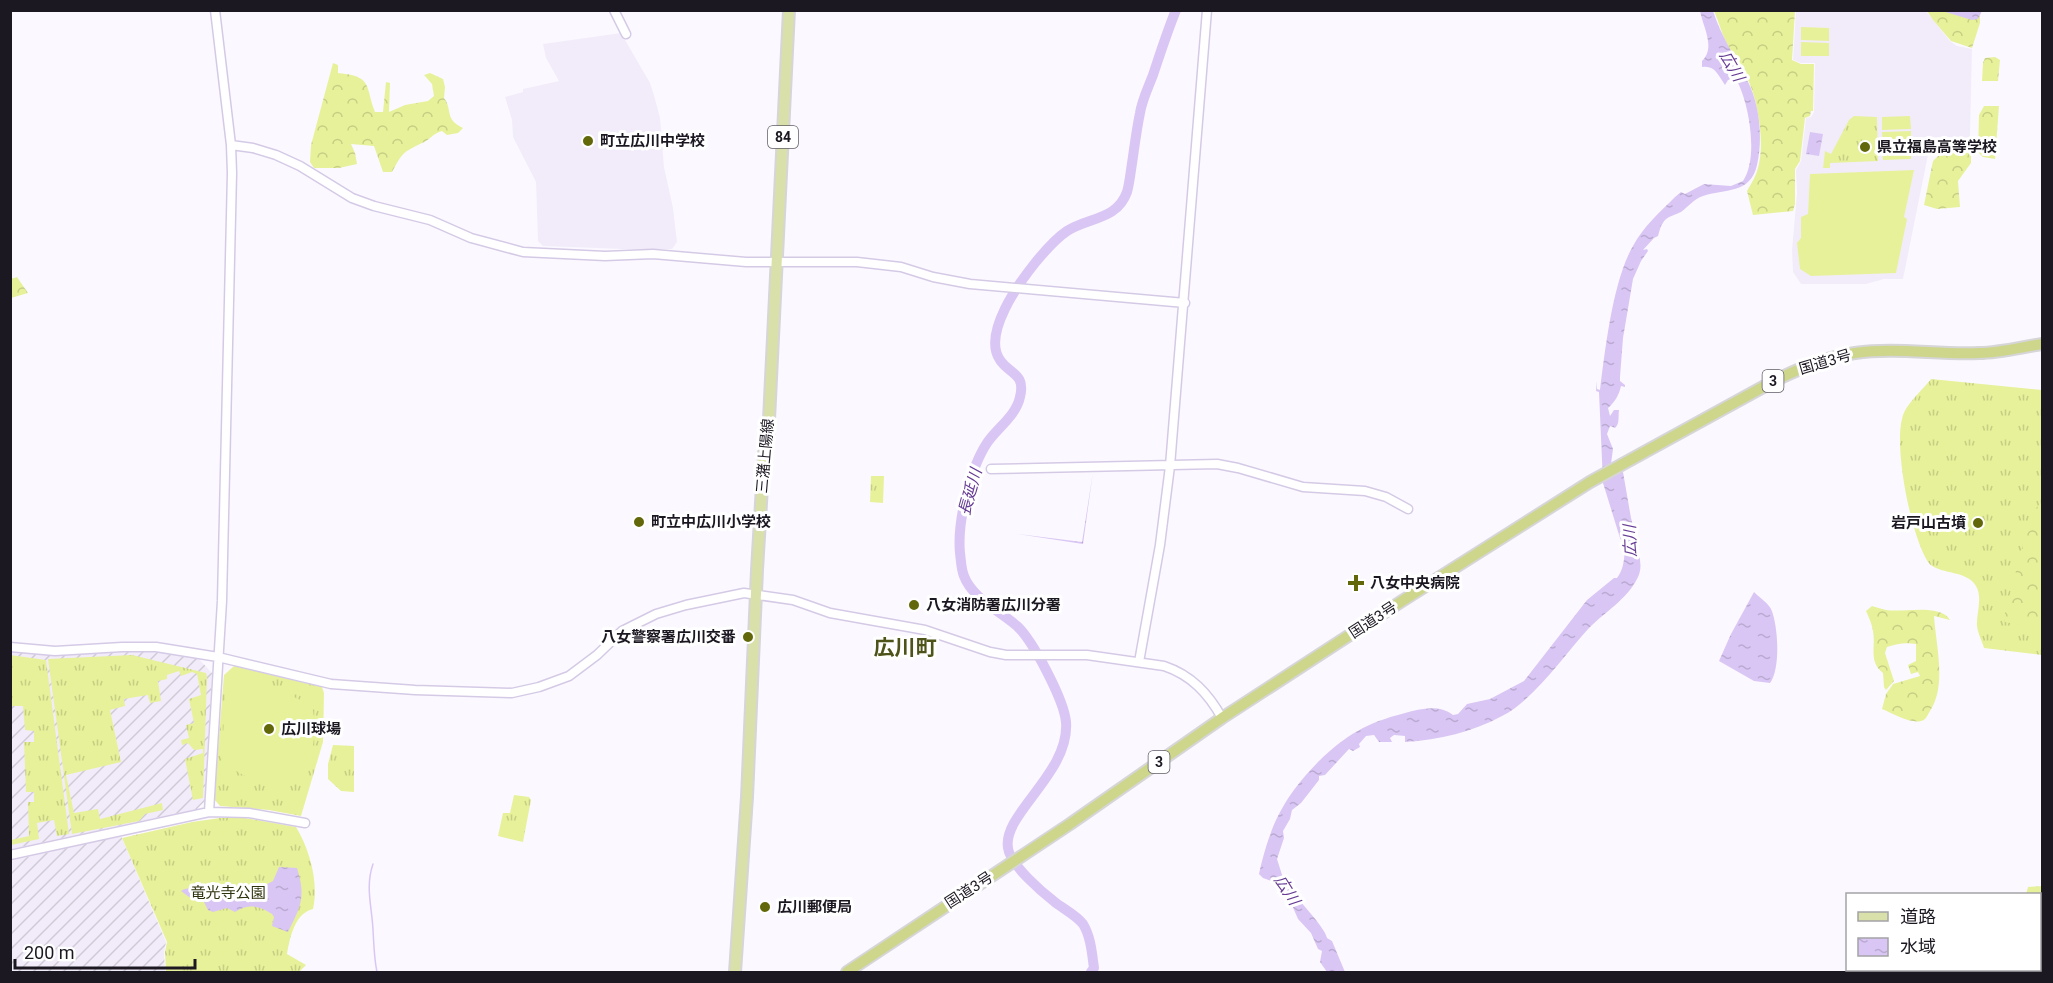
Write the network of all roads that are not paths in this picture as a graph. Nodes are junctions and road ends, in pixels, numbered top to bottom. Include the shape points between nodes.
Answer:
1 (214, 10) edge
2 (614, 10) edge
3 (789, 10) edge
4 (1207, 10) edge
5 (626, 34) dead end
6 (231, 145) junction
7 (777, 263) junction
8 (1185, 303) junction
9 (2043, 344) edge
10 (1170, 466) junction
11 (991, 469) dead end
12 (1408, 508) dead end
13 (757, 594) junction
14 (10, 647) edge
15 (218, 657) junction
16 (1139, 662) junction
17 (1222, 718) junction
18 (210, 812) junction
19 (305, 823) dead end
20 (10, 855) edge
21 (735, 972) edge
22 (847, 972) edge

1 - 6 street
2 - 5 street
3 - 7 main road, 三潴上陽線 / 84
4 - 8 street
6 - 7 street via 276,155 352,198 523,252 653,254
6 - 15 street
7 - 8 street via 857,262 901,267 970,284
7 - 13 main road, 三潴上陽線 / 84
8 - 10 street
9 - 17 highway, 国道3号 / 3 via 1983,353 1871,351 1832,357 1798,369 1599,478
10 - 11 street
10 - 12 street via 1238,468 1303,487 1365,491
10 - 16 street
13 - 15 street via 725,595 656,614 622,631 570,676 512,693 331,684
13 - 16 street via 793,600 830,613 925,630 1006,655 1072,654
13 - 21 main road, 三潴上陽線 / 84
14 - 15 street via 55,651 156,647
15 - 18 street
16 - 17 street via 1164,666 1185,676 1207,694
17 - 22 highway, 国道3号 / 3
18 - 19 street via 249,813
18 - 20 street

